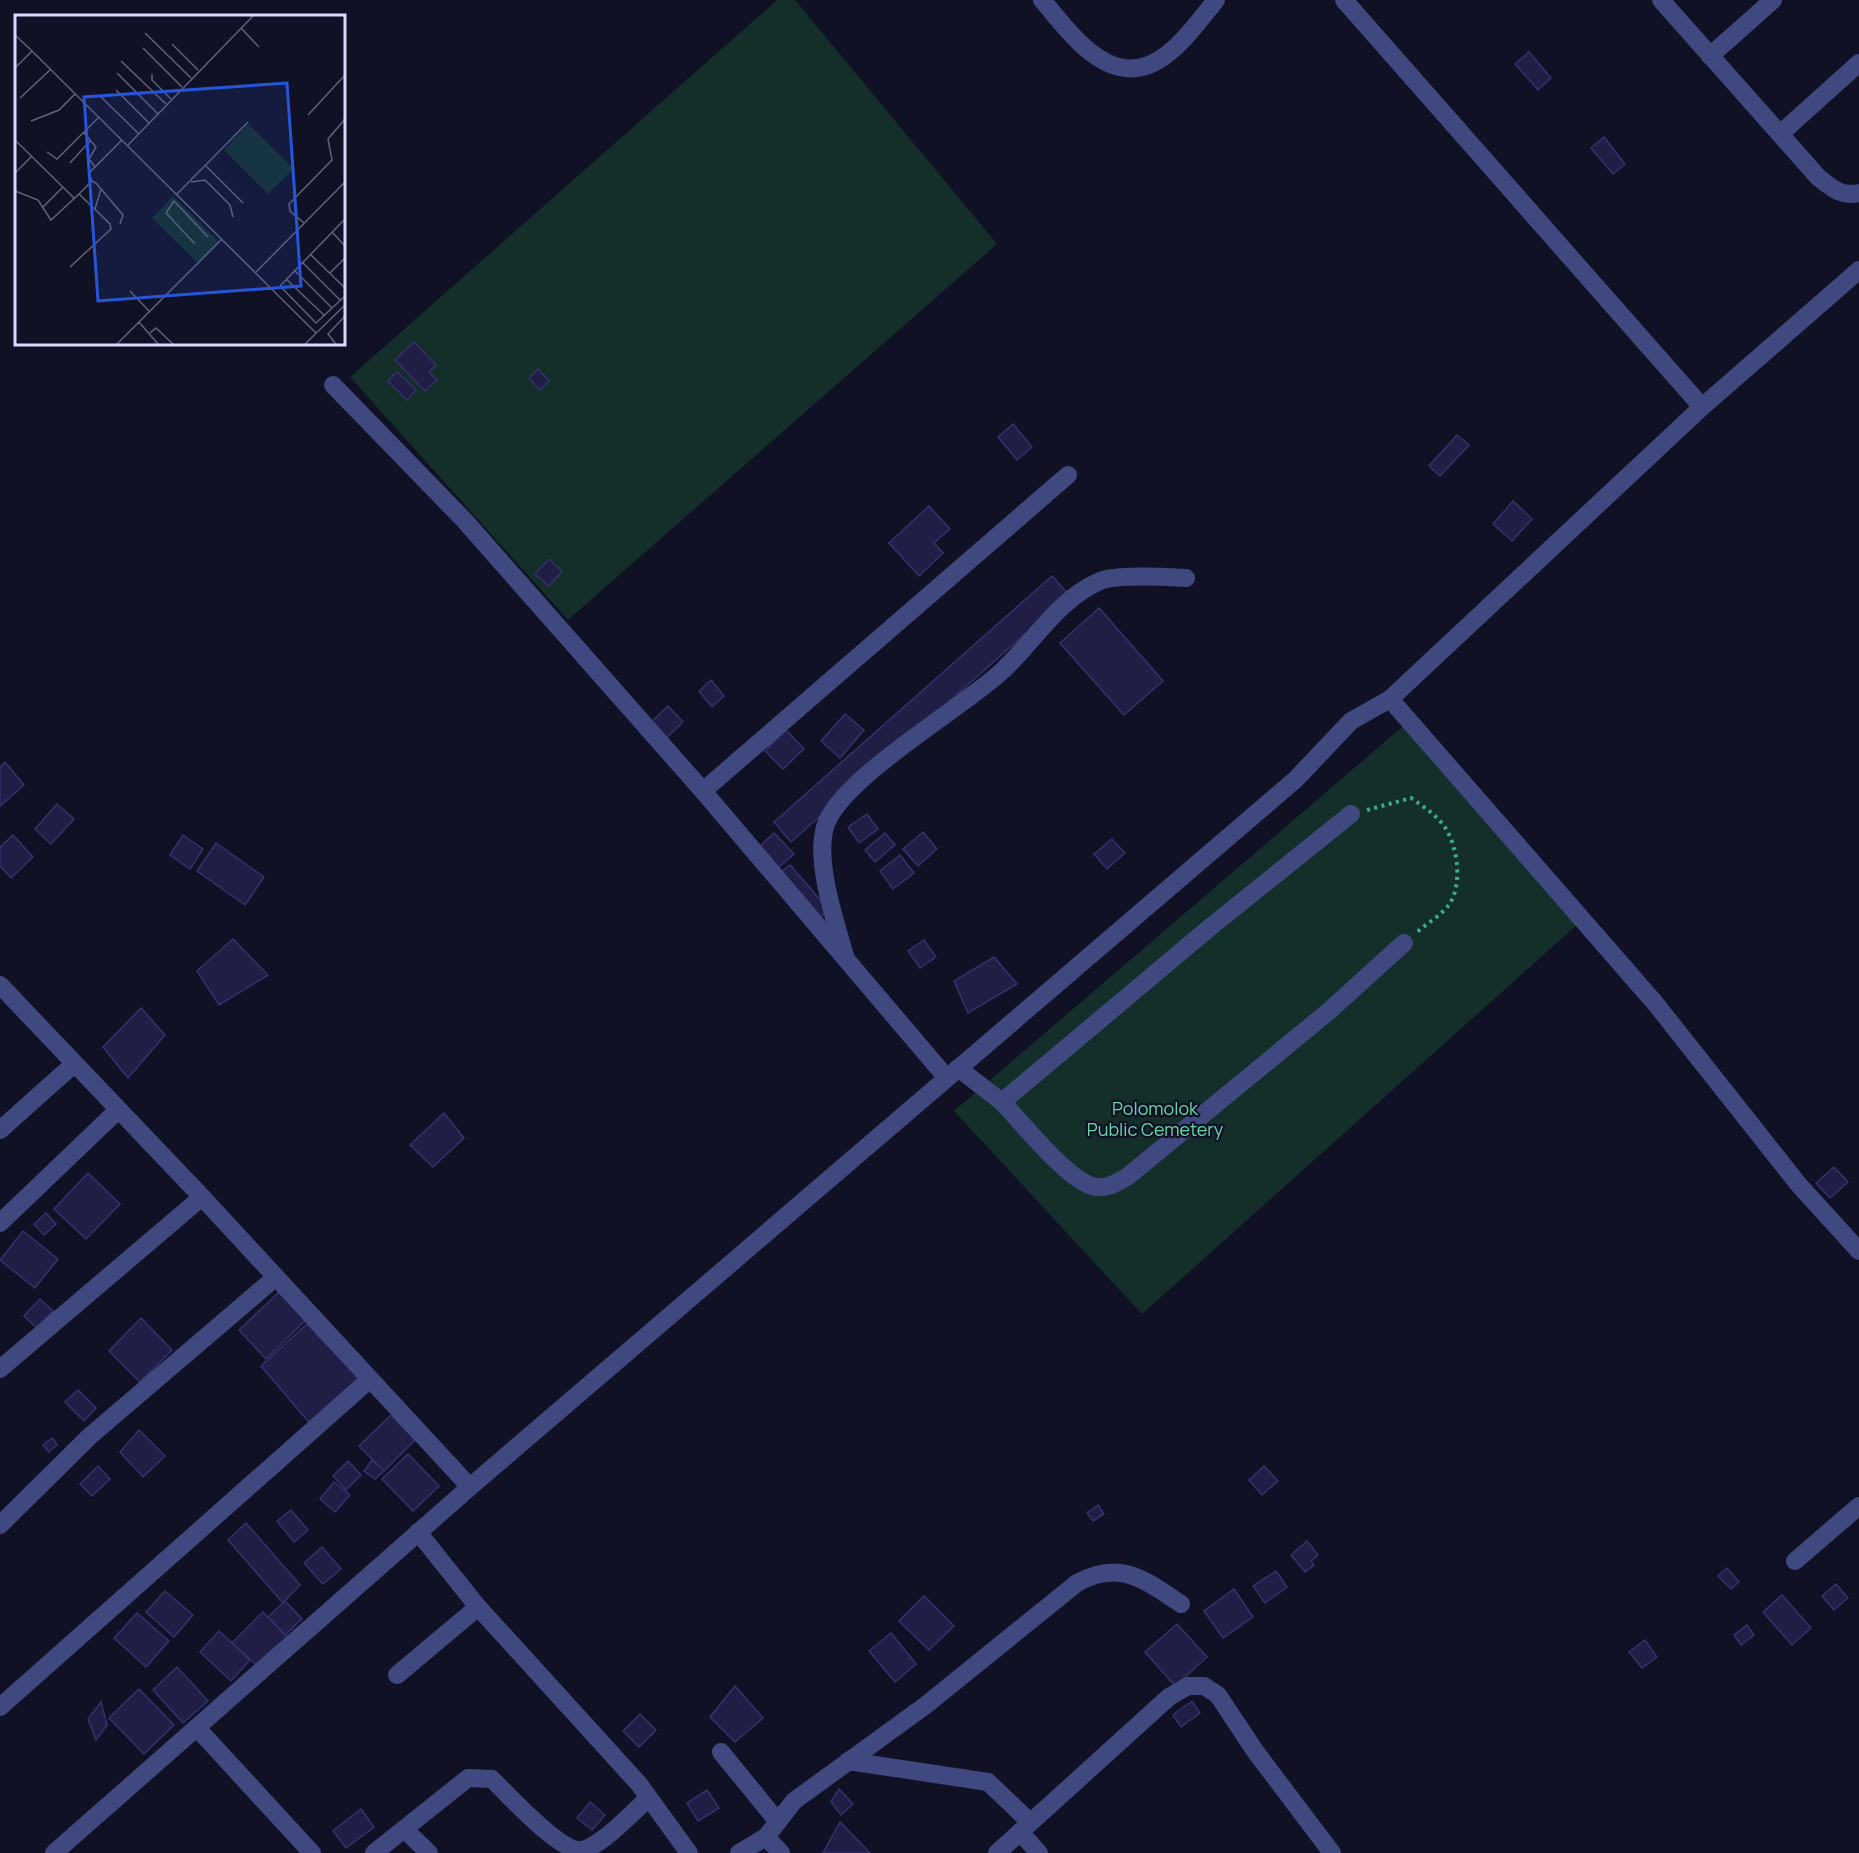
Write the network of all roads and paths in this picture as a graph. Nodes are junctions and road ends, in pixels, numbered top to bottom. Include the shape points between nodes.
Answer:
1 (1042, 0) edge
2 (1216, 0) edge
3 (1344, 0) edge
4 (1661, 0) edge
5 (1773, 0) edge
6 (1710, 56) junction
7 (1859, 63) edge
8 (1780, 134) junction
9 (1859, 193) edge
10 (1859, 270) edge
11 (333, 385) dead end
12 (1702, 407) junction
13 (1068, 475) dead end
14 (1186, 578) dead end
15 (1390, 699) junction
16 (703, 791) junction
17 (1351, 814) joint
18 (1404, 943) joint
19 (846, 960) junction
20 (0, 985) edge
21 (74, 1064) junction
22 (952, 1072) junction
23 (1002, 1102) junction
24 (118, 1110) junction
25 (0, 1130) edge
26 (202, 1197) junction
27 (0, 1223) edge
28 (1859, 1251) edge
29 (276, 1277) junction
30 (0, 1369) edge
31 (369, 1380) junction
32 (470, 1486) junction
33 (1859, 1506) edge
34 (0, 1525) edge
35 (418, 1532) junction
36 (1795, 1561) dead end
37 (1181, 1604) dead end
38 (478, 1607) junction
39 (397, 1675) dead end
40 (0, 1707) edge
41 (197, 1728) junction
42 (721, 1752) dead end
43 (848, 1761) junction
44 (648, 1798) junction
45 (778, 1822) junction
46 (1025, 1827) junction
47 (404, 1828) junction
48 (766, 1837) junction
49 (54, 1853) edge
50 (312, 1853) edge
51 (374, 1853) edge
52 (429, 1853) edge
53 (689, 1853) edge
54 (740, 1853) edge
55 (781, 1853) edge
56 (997, 1853) edge
57 (1039, 1853) edge
58 (1332, 1853) edge

1 - 2 street via 1087,50 1105,63 1127,69 1150,66 1169,55
3 - 12 street
4 - 6 street
5 - 6 street
6 - 8 street
7 - 8 street
8 - 9 street via 1833,190 1846,195
10 - 12 street
11 - 16 street via 465,521
12 - 15 street
13 - 16 street
14 - 19 street via 1103,579 1075,594 1001,672 942,720 879,763 836,808 825,826 822,858
15 - 22 street via 1351,722 1296,779
15 - 28 street via 1655,1003 1799,1185
16 - 19 street
17 - 18 path via 1411,798 1429,810 1446,830 1456,861 1457,885 1449,905
17 - 23 street
18 - 23 street via 1310,1027 1127,1177 1108,1187 1094,1187 1076,1179
19 - 22 street
20 - 21 street
21 - 24 street
21 - 25 street
22 - 23 street
22 - 32 street
24 - 26 street
24 - 27 street
26 - 29 street
26 - 30 street
29 - 31 street
29 - 34 street via 90,1436
31 - 32 street
31 - 40 street
32 - 35 street
33 - 36 street
35 - 38 street
35 - 41 street
37 - 43 street via 1147,1582 1116,1571 1096,1573 1077,1583 926,1705
38 - 39 street
38 - 44 street
41 - 49 street
41 - 50 street
42 - 45 street
43 - 45 street via 794,1801
43 - 46 street via 988,1782
44 - 47 street via 595,1845 581,1851 572,1851 552,1837 492,1779 480,1777 468,1778
44 - 53 street
45 - 48 street
46 - 56 street
46 - 57 street
46 - 58 street via 1169,1697 1188,1686 1204,1686 1218,1695
47 - 51 street
47 - 52 street
48 - 54 street
48 - 55 street

